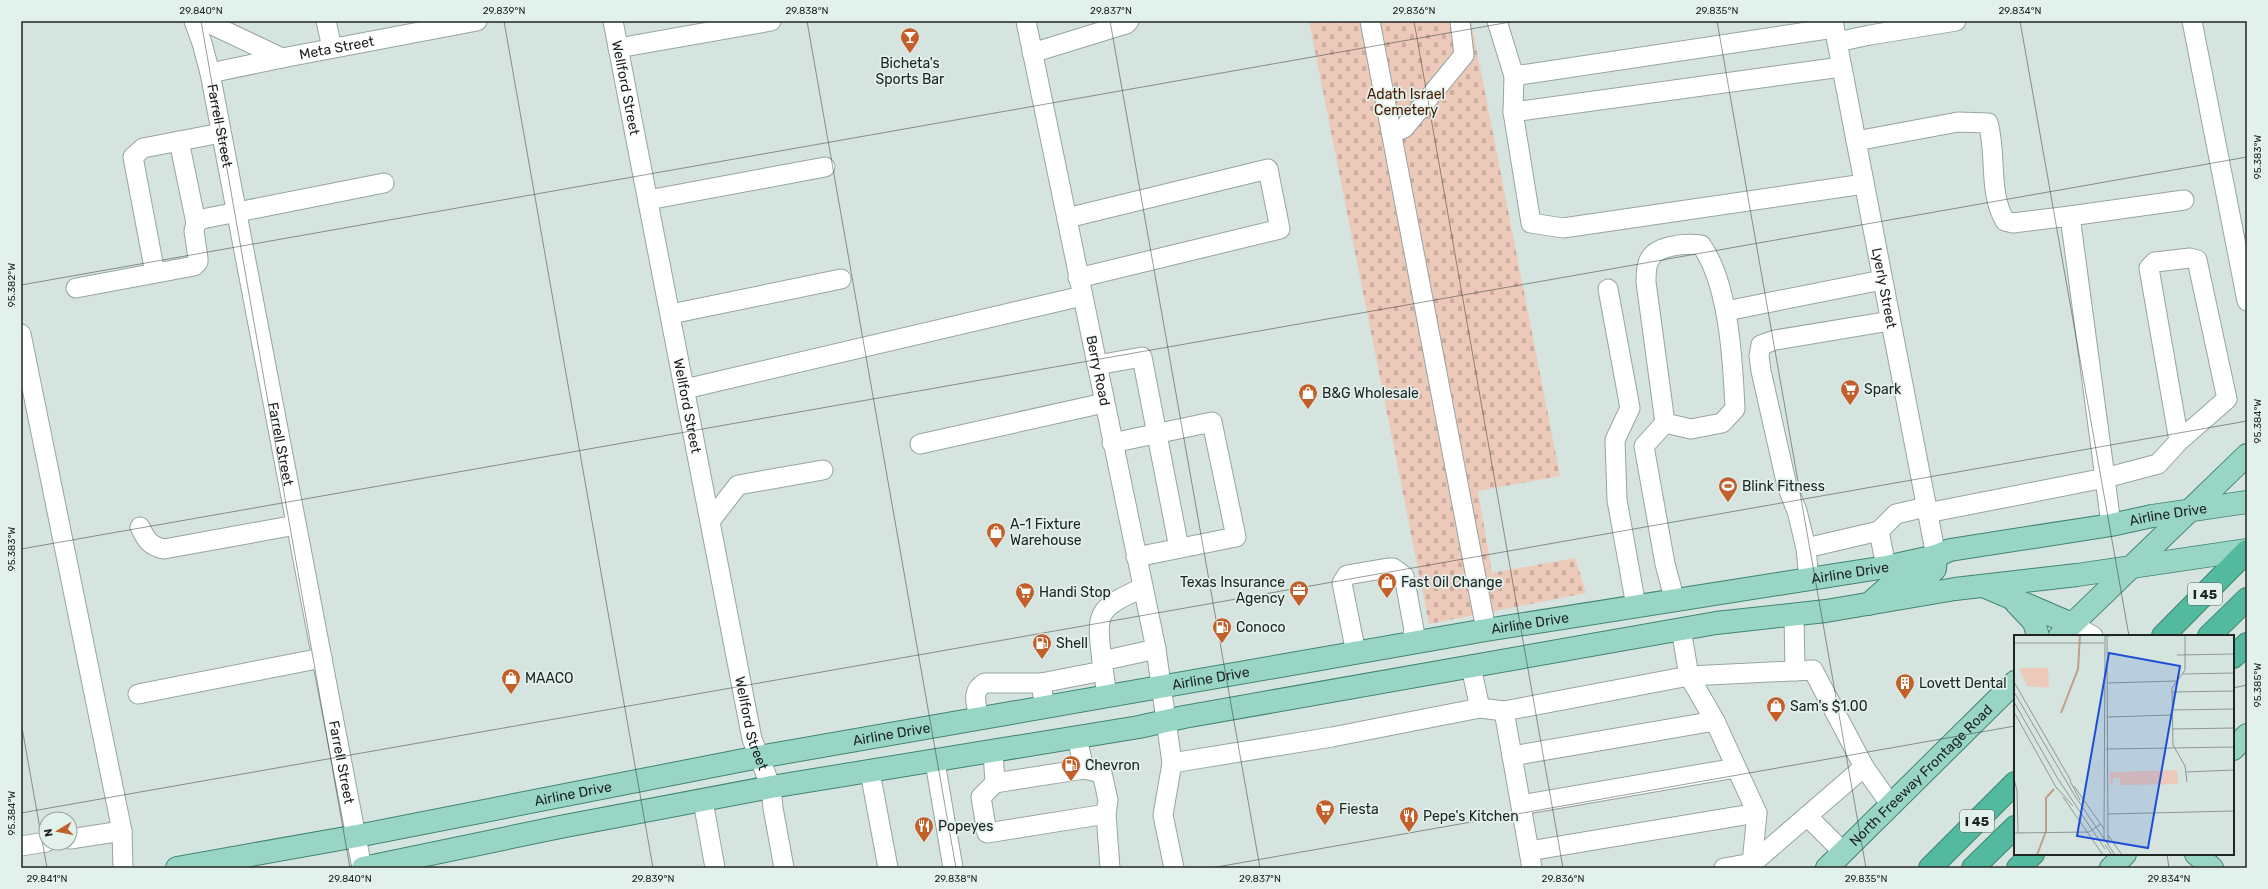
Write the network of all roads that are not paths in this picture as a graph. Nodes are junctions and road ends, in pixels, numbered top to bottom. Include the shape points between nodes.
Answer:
1 (194, 21) edge
2 (204, 21) edge
3 (326, 21) edge
4 (477, 21) edge
5 (613, 21) edge
6 (771, 21) edge
7 (1026, 21) edge
8 (1129, 21) edge
9 (1370, 21) edge
10 (1460, 21) edge
11 (1497, 21) edge
12 (1956, 21) edge
13 (2192, 21) edge
14 (1834, 30) edge
15 (332, 48) junction
16 (618, 48) junction
17 (1032, 53) junction
18 (282, 58) junction
19 (1841, 67) junction
20 (210, 73) junction
21 (1514, 76) junction
22 (1513, 112) junction
23 (221, 133) junction
24 (1392, 133) junction
25 (179, 141) junction
26 (1856, 141) junction
27 (825, 166) dead end
28 (384, 183) dead end
29 (1864, 184) junction
30 (648, 200) junction
31 (2184, 200) dead end
32 (236, 212) junction
33 (2070, 216) junction
34 (1067, 218) junction
35 (196, 223) junction
36 (155, 273) junction
37 (841, 279) dead end
38 (1882, 280) junction
39 (1080, 287) junction
40 (76, 288) dead end
41 (1608, 289) dead end
42 (2246, 290) edge
43 (1726, 311) junction
44 (671, 314) junction
45 (1890, 321) junction
46 (21, 334) edge
47 (1096, 366) junction
48 (685, 389) junction
49 (1104, 403) junction
50 (1665, 423) junction
51 (1157, 434) junction
52 (2179, 441) junction
53 (1112, 443) junction
54 (920, 444) dead end
55 (2247, 455) edge
56 (823, 470) dead end
57 (2105, 478) junction
58 (2247, 502) edge
59 (1927, 510) junction
60 (2190, 511) junction
61 (711, 520) junction
62 (296, 524) junction
63 (2111, 525) junction
64 (140, 527) dead end
65 (1879, 531) junction
66 (1179, 548) junction
67 (1806, 548) junction
68 (2247, 550) edge
69 (1936, 556) junction
70 (1136, 557) junction
71 (2133, 566) junction
72 (1886, 567) junction
73 (1809, 580) junction
74 (1983, 586) junction
75 (1142, 588) junction
76 (2247, 598) edge
77 (1675, 600) junction
78 (2012, 600) junction
79 (1869, 604) junction
80 (1636, 606) junction
81 (1794, 615) junction
82 (1681, 629) junction
83 (1486, 630) junction
84 (2066, 630) edge
85 (2038, 635) edge
86 (2088, 635) edge
87 (2163, 635) edge
88 (2210, 635) edge
89 (1411, 644) junction
90 (2247, 644) edge
91 (1156, 649) junction
92 (1356, 653) junction
93 (2234, 656) edge
94 (322, 658) junction
95 (1103, 666) junction
96 (1471, 667) junction
97 (1795, 671) junction
98 (1689, 676) junction
99 (1416, 677) junction
100 (1041, 683) junction
101 (2014, 683) edge
102 (1161, 687) junction
103 (138, 694) dead end
104 (1108, 696) junction
105 (1045, 708) junction
106 (1480, 708) junction
107 (1504, 711) junction
108 (979, 719) junction
109 (1715, 721) junction
110 (1166, 722) junction
111 (2247, 735) edge
112 (1077, 738) junction
113 (2234, 748) edge
114 (993, 751) junction
115 (1512, 756) junction
116 (759, 757) junction
117 (935, 762) junction
118 (1172, 764) junction
119 (1864, 767) junction
120 (1736, 768) junction
121 (1084, 769) junction
122 (870, 772) junction
123 (995, 783) junction
124 (2014, 784) edge
125 (771, 787) junction
126 (555, 798) junction
127 (703, 801) junction
128 (1521, 805) junction
129 (1891, 805) junction
130 (1757, 813) junction
131 (1106, 814) junction
132 (1807, 816) junction
133 (560, 827) junction
134 (2014, 828) edge
135 (122, 831) junction
136 (356, 836) junction
137 (78, 837) edge
138 (38, 843) edge
139 (21, 846) edge
140 (1843, 852) junction
141 (2032, 855) edge
142 (2041, 855) edge
143 (2124, 855) edge
144 (2197, 855) edge
145 (2210, 855) edge
146 (1530, 860) edge
147 (1930, 865) edge
148 (1749, 866) edge
149 (123, 868) edge
150 (177, 868) edge
151 (363, 868) edge
152 (715, 868) edge
153 (784, 868) edge
154 (888, 868) edge
155 (954, 868) edge
156 (1110, 868) edge
157 (1174, 868) edge
158 (1724, 868) edge
159 (1827, 868) edge
160 (1973, 868) edge
161 (2018, 868) edge
162 (2030, 868) edge
163 (2111, 868) edge
164 (2212, 868) edge

1 - 20 street, Farrell Street
2 - 18 street, Meta Street
3 - 15 street
4 - 15 street, Meta Street
5 - 16 street, Wellford Street
6 - 16 street
7 - 17 street, Berry Road
8 - 17 street
9 - 24 street
10 - 24 street via 1464,55 1404,128
11 - 21 street
12 - 14 street via 1870,34
13 - 42 street
14 - 19 street, Lyerly Street
14 - 21 street
15 - 18 street, Meta Street
16 - 30 street, Wellford Street
17 - 34 street, Berry Road
18 - 20 street
19 - 22 street
19 - 26 street, Lyerly Street
20 - 23 street, Farrell Street
21 - 22 street
22 - 29 street via 1531,223 1564,228
23 - 25 street
23 - 32 street, Farrell Street
24 - 83 street
25 - 35 street
25 - 36 street via 143,148 133,157
26 - 29 street, Lyerly Street
26 - 33 street via 1958,122 1988,123 1995,185 2000,213 2005,221 2013,223
27 - 30 street
28 - 32 street
29 - 38 street, Lyerly Street
30 - 44 street, Wellford Street
31 - 33 street
32 - 35 street via 202,219
32 - 62 street, Farrell Street
33 - 57 street
34 - 39 street, Berry Road
34 - 39 street via 1268,170 1280,229
35 - 36 street via 194,231 198,262 194,266
36 - 40 street
37 - 44 street
38 - 43 street
38 - 45 street, Lyerly Street
39 - 47 street, Berry Road
39 - 48 street
41 - 80 street via 1630,408 1615,440 1617,500
43 - 50 street via 1735,409 1722,422 1691,429
43 - 50 street via 1708,256 1701,246 1688,244 1657,251 1648,262 1646,282
44 - 48 street, Wellford Street
45 - 59 street, Lyerly Street
45 - 67 street via 1782,339 1762,345 1760,363 1787,486 1797,511
46 - 135 street
47 - 49 street, Berry Road
47 - 51 street via 1142,357
48 - 61 street, Wellford Street
49 - 53 street, Berry Road
49 - 54 street
50 - 77 street via 1644,446 1665,564
51 - 53 street
51 - 66 street
51 - 66 street via 1212,422 1236,537
52 - 52 street via 2149,268 2155,262 2190,258 2196,260 2227,399
52 - 57 street via 2158,464
53 - 70 street, Berry Road
55 - 60 main road
56 - 61 street via 738,484
57 - 59 street
57 - 63 street
58 - 60 main road, Airline Drive
59 - 65 street via 1896,514
59 - 69 street, Lyerly Street
60 - 63 main road, Airline Drive
60 - 71 main road
61 - 116 street, Wellford Street via 752,739
62 - 64 street via 164,549 154,546 145,539
62 - 94 street, Farrell Street
63 - 69 main road, Airline Drive via 1950,550
65 - 67 street
65 - 72 street
66 - 70 street
67 - 73 street
68 - 71 main road
68 - 87 highway, I 45
69 - 72 main road, Airline Drive
69 - 79 main road via 1935,569 1930,574 1896,580
70 - 75 street, Berry Road
71 - 74 main road
71 - 84 main road
72 - 73 main road, Airline Drive
73 - 77 main road, Airline Drive
74 - 78 main road
74 - 79 main road
75 - 91 street, Berry Road
75 - 95 street via 1114,601 1102,613 1098,628
76 - 88 highway
77 - 80 main road, Airline Drive
77 - 82 main road
78 - 84 main road
78 - 85 main road via 2034,622
79 - 81 main road
80 - 83 main road, Airline Drive
81 - 82 main road
81 - 97 street
82 - 96 main road
82 - 98 street
83 - 89 main road, Airline Drive
84 - 86 street
89 - 92 main road, Airline Drive
89 - 92 street via 1414,630 1406,583 1400,571 1388,568 1347,575 1342,583
89 - 99 main road
90 - 93 highway
91 - 95 street
91 - 102 street, Berry Road
92 - 102 main road, Airline Drive
94 - 103 street
94 - 136 street, Farrell Street
95 - 100 street
95 - 104 street
96 - 99 main road
96 - 106 street
97 - 98 street
97 - 119 street via 1813,670
98 - 107 street
98 - 109 street
99 - 110 main road
100 - 105 street
100 - 108 street via 985,683 977,687 975,693
101 - 129 main road, North Freeway Frontage Road
102 - 104 main road, Airline Drive
102 - 110 street, Berry Road
104 - 105 main road, Airline Drive
105 - 108 main road, Airline Drive
106 - 107 street
106 - 118 street via 1332,737
107 - 115 street
108 - 116 main road, Airline Drive
109 - 115 street
109 - 120 street
110 - 112 main road
110 - 118 street, Berry Road
111 - 113 main road
112 - 114 main road
112 - 121 street
114 - 117 main road
114 - 123 street
115 - 128 street
116 - 125 street, Wellford Street
116 - 126 main road, Airline Drive
117 - 122 main road
117 - 155 street
118 - 157 street, Berry Road via 1163,815
119 - 129 street
119 - 132 street
120 - 128 street
120 - 130 street
121 - 123 street
121 - 131 street via 1102,773 1108,800
122 - 125 main road
122 - 154 street
123 - 131 street via 981,797 987,833
124 - 147 highway, I 45
125 - 127 main road
125 - 153 street, Wellford Street via 772,808
126 - 133 main road
126 - 136 main road, Airline Drive
127 - 133 main road
127 - 152 street
128 - 146 street
129 - 140 main road, North Freeway Frontage Road
130 - 146 street
130 - 148 street
131 - 156 street
132 - 140 street
132 - 148 street
133 - 151 main road
134 - 160 highway
135 - 137 street
135 - 149 street
136 - 150 main road, Airline Drive
136 - 151 street, Farrell Street
138 - 139 street
140 - 159 main road, North Freeway Frontage Road
141 - 161 highway
142 - 162 highway
143 - 163 main road
144 - 164 main road
145 - 164 street
148 - 158 street

